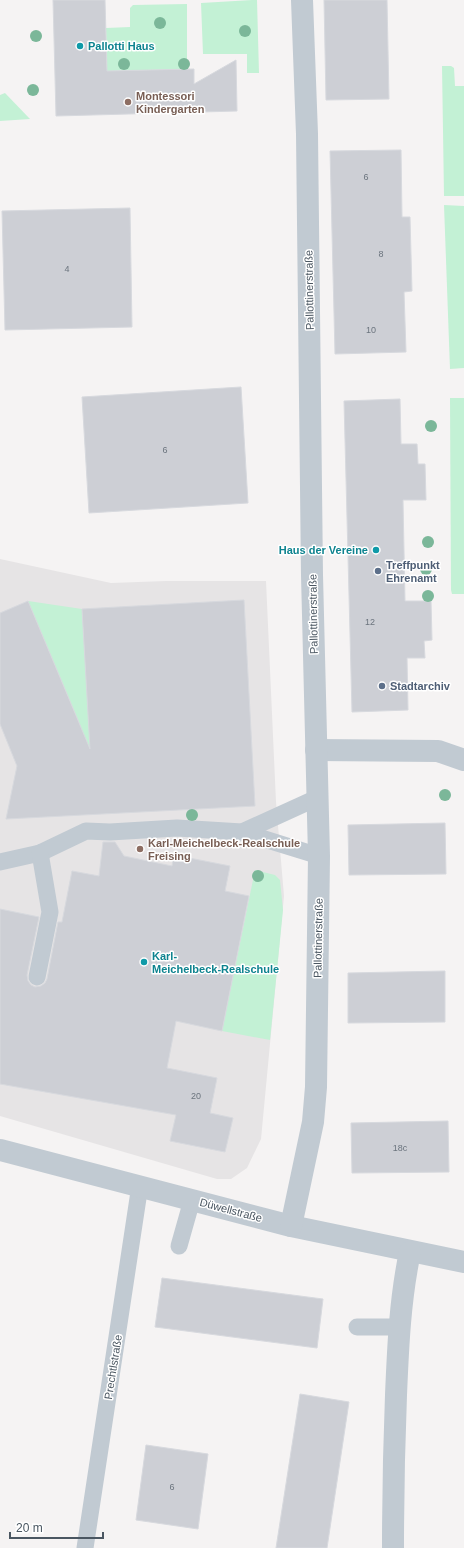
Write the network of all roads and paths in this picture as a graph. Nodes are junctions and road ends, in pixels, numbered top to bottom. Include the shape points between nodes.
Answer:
1 (302, 0) edge
2 (316, 750) junction
3 (464, 760) edge
4 (318, 798) junction
5 (242, 832) junction
6 (40, 853) junction
7 (319, 856) junction
8 (0, 862) edge
9 (37, 977) dead end
10 (0, 1150) edge
11 (140, 1185) junction
12 (192, 1200) junction
13 (291, 1226) junction
14 (179, 1246) dead end
15 (410, 1252) junction
16 (464, 1262) edge
17 (357, 1327) dead end
18 (400, 1327) junction
19 (85, 1548) edge
20 (393, 1548) edge

1 - 2 street, Pallottinerstraße via 307,134
2 - 3 street via 438,751
2 - 4 street, Pallottinerstraße
4 - 5 lane
4 - 7 street, Pallottinerstraße
5 - 6 lane via 177,828 86,831
5 - 7 lane
6 - 8 lane
6 - 9 lane via 50,912
7 - 13 street, Pallottinerstraße via 316,1087 313,1122
10 - 11 street, Düwellstraße
11 - 12 street, Düwellstraße
11 - 19 lane, Prechtlstraße
12 - 13 street, Düwellstraße
12 - 14 lane
13 - 15 street, Düwellstraße
15 - 16 street, Düwellstraße
15 - 18 street
17 - 18 lane
18 - 20 street via 393,1475

